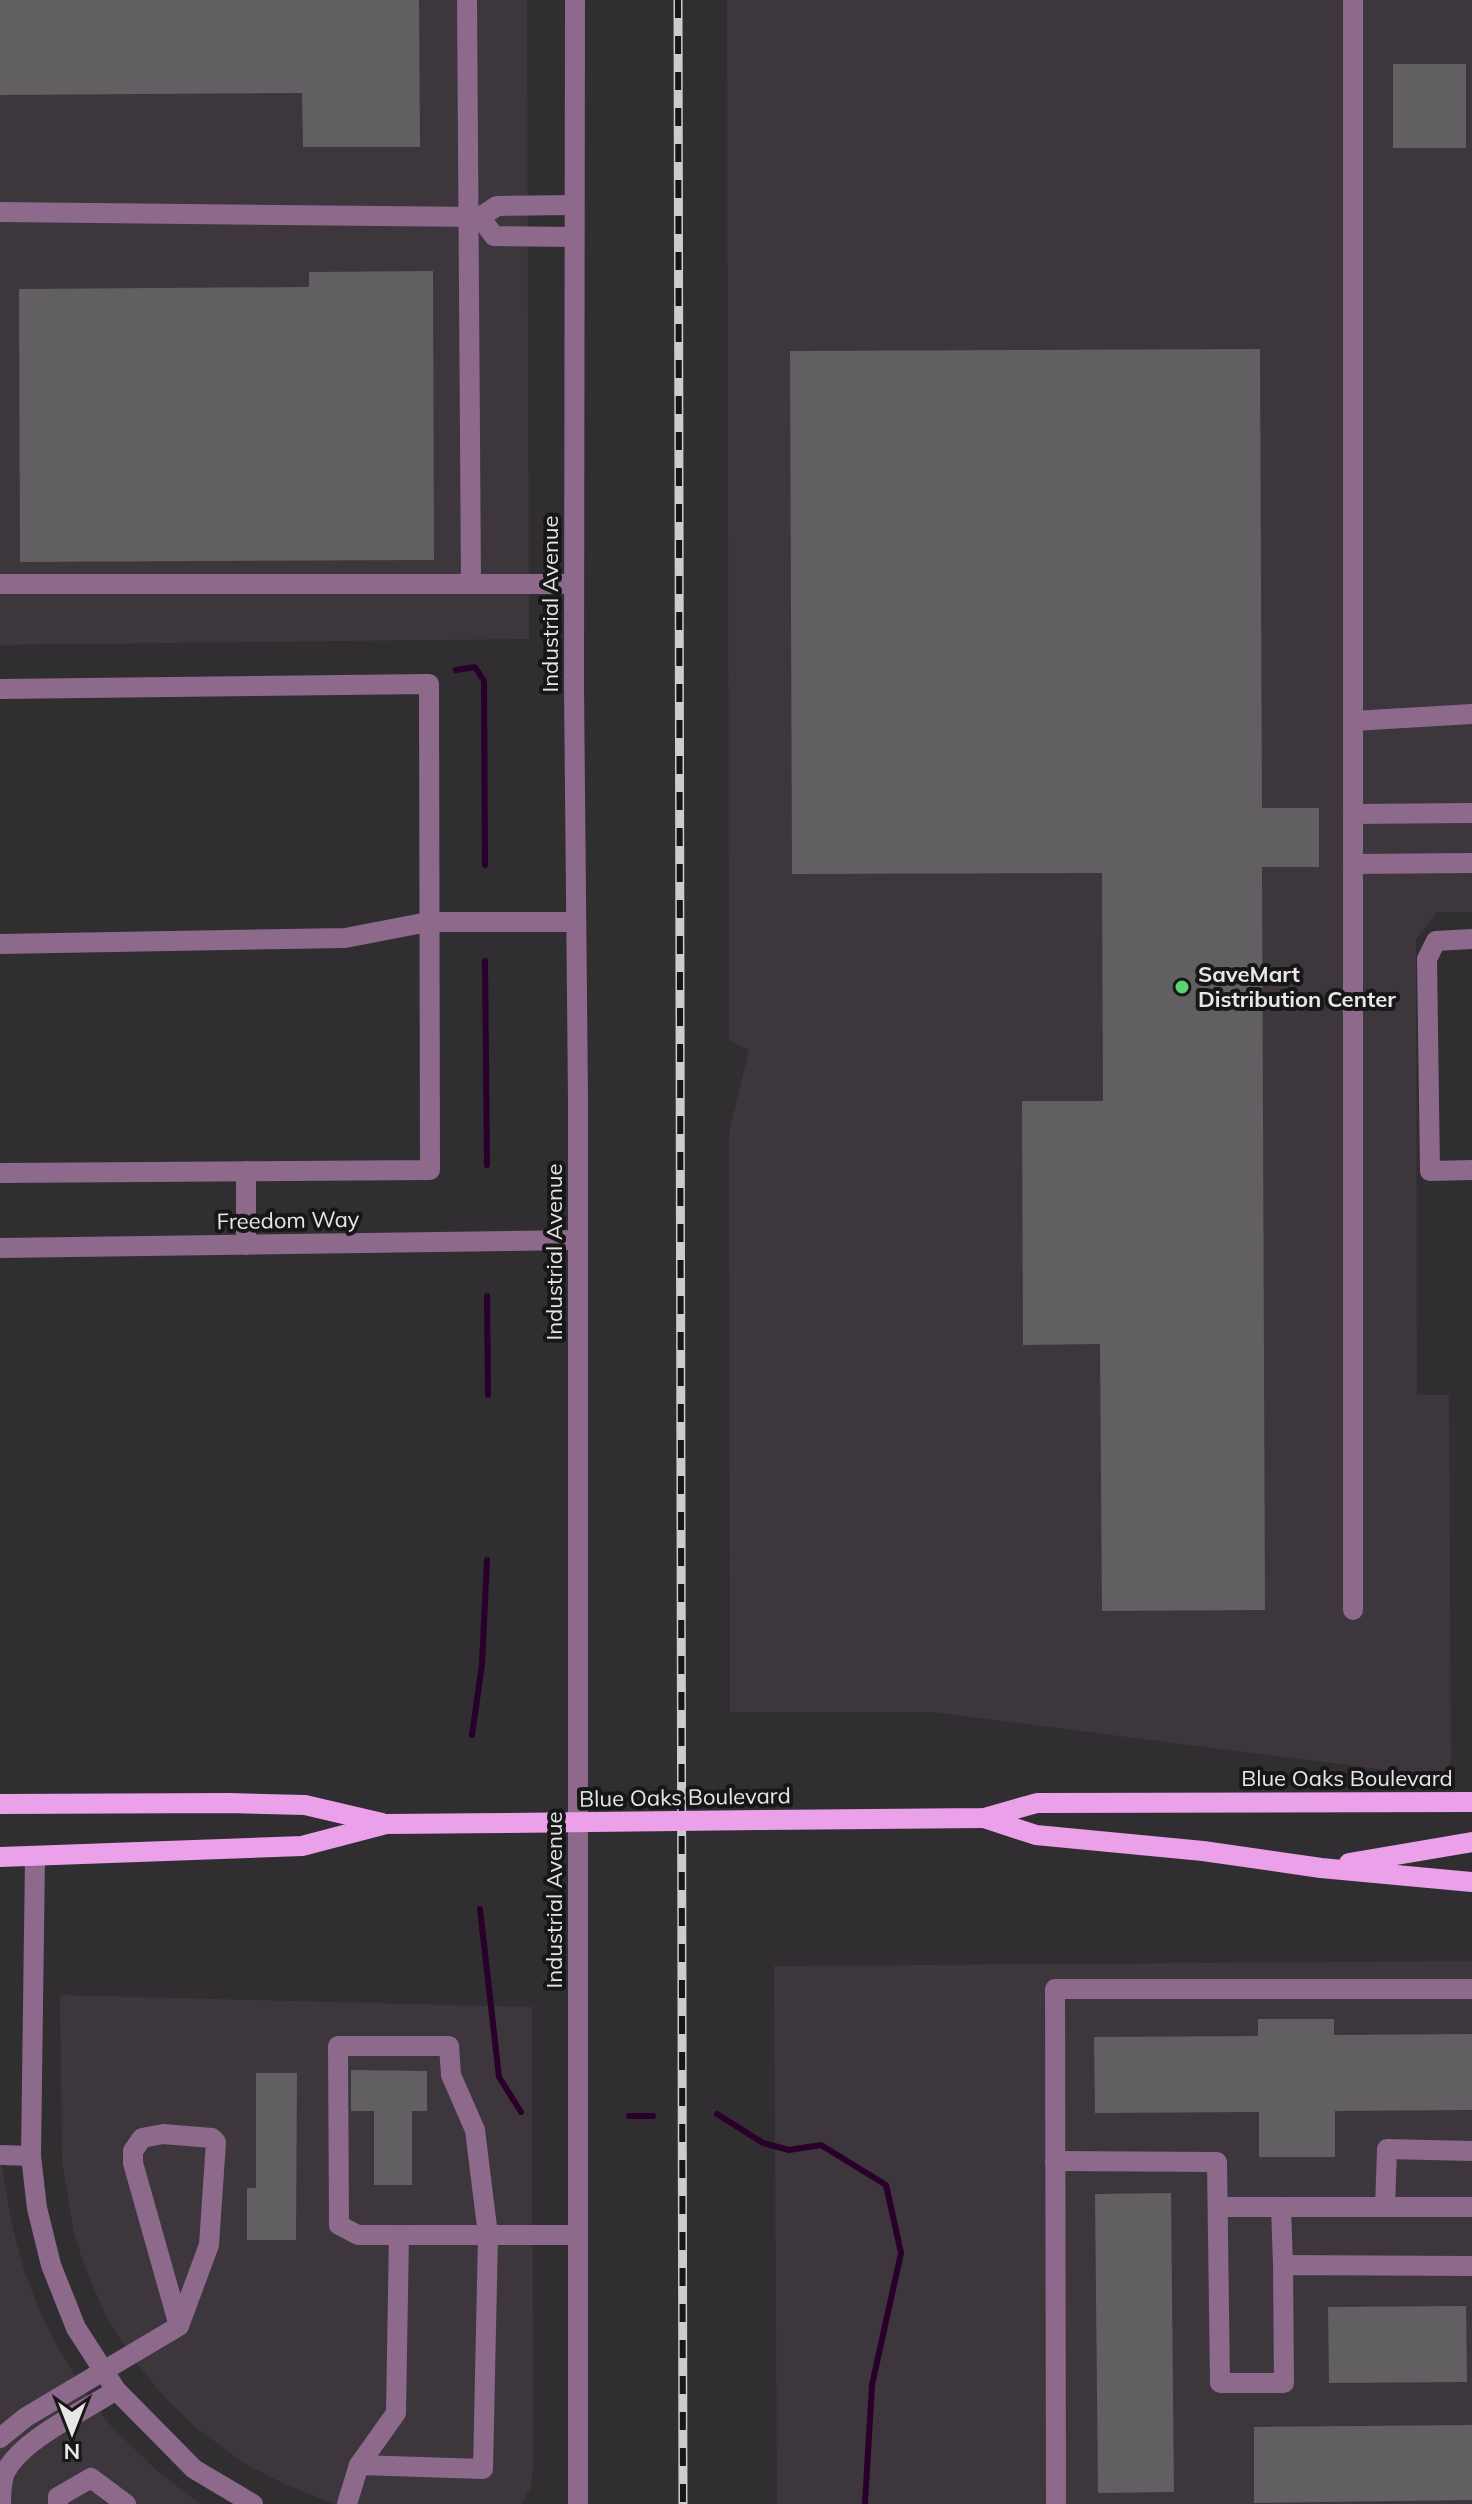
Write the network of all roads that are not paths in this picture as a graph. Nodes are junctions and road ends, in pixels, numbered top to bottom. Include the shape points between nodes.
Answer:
1 (467, 0) edge
2 (575, 0) edge
3 (1353, 0) edge
4 (574, 205) junction
5 (0, 212) edge
6 (475, 216) junction
7 (574, 237) junction
8 (0, 584) edge
9 (471, 584) junction
10 (574, 584) junction
11 (0, 689) edge
12 (1472, 714) edge
13 (1353, 721) junction
14 (1472, 813) edge
15 (1353, 814) junction
16 (1472, 863) edge
17 (1353, 864) junction
18 (428, 922) junction
19 (576, 922) junction
20 (1472, 939) edge
21 (0, 944) edge
22 (1472, 1170) edge
23 (246, 1171) junction
24 (0, 1173) edge
25 (577, 1240) junction
26 (246, 1245) junction
27 (0, 1248) edge
28 (1353, 1610) dead end
29 (1472, 1802) edge
30 (0, 1804) edge
31 (984, 1818) junction
32 (386, 1824) junction
33 (1472, 1842) edge
34 (0, 1857) edge
35 (35, 1857) junction
36 (1321, 1868) junction
37 (1472, 1882) edge
38 (1472, 1989) edge
39 (1472, 2151) edge
40 (0, 2155) edge
41 (31, 2156) junction
42 (1055, 2161) junction
43 (1218, 2207) junction
44 (1281, 2207) junction
45 (1385, 2207) junction
46 (1472, 2207) edge
47 (399, 2235) junction
48 (488, 2235) junction
49 (578, 2235) junction
50 (1283, 2265) junction
51 (1472, 2266) edge
52 (179, 2326) junction
53 (103, 2372) junction
54 (116, 2390) junction
55 (0, 2438) edge
56 (359, 2465) junction
57 (1, 2504) edge
58 (58, 2504) edge
59 (126, 2504) edge
60 (253, 2504) edge
61 (347, 2504) edge
62 (578, 2504) edge
63 (1056, 2504) edge

1 - 6 street
2 - 4 street, Industrial Avenue
3 - 13 street
4 - 6 street via 497,206
4 - 7 street, Industrial Avenue
5 - 6 street
6 - 7 street via 494,236
6 - 9 street
7 - 10 street, Industrial Avenue
8 - 9 street
9 - 10 street
10 - 19 street, Industrial Avenue
11 - 18 street via 429,684
12 - 13 street
13 - 15 street
14 - 15 street
15 - 17 street
16 - 17 street
17 - 28 street
18 - 19 street
18 - 21 street via 345,938
18 - 23 street via 430,1170
19 - 25 street, Industrial Avenue
20 - 22 street via 1436,941 1427,959 1430,1171
23 - 24 street
23 - 26 street
25 - 26 street, Freedom Way
25 - 49 street, Industrial Avenue
26 - 27 street, Freedom Way
29 - 31 main road, Blue Oaks Boulevard via 1037,1803
30 - 32 main road, Blue Oaks Boulevard via 305,1805
31 - 32 main road, Blue Oaks Boulevard, bridge
31 - 36 main road, Blue Oaks Boulevard via 1036,1835
32 - 35 main road, Blue Oaks Boulevard via 302,1846
33 - 36 main road
34 - 35 main road, Blue Oaks Boulevard
35 - 41 street
36 - 37 main road, Blue Oaks Boulevard
38 - 42 street via 1055,1989
39 - 45 street via 1387,2149
40 - 41 street
41 - 53 street via 51,2265 76,2328
42 - 43 street via 1217,2162
42 - 63 street
43 - 44 street
43 - 50 street via 1220,2383 1284,2383
44 - 45 street
44 - 50 street
45 - 46 street
47 - 48 street
47 - 48 street via 358,2235 339,2225 338,2046 449,2046 451,2075 475,2130
47 - 56 street via 396,2413
48 - 49 street
48 - 56 street via 483,2469
49 - 62 street, Industrial Avenue
50 - 51 street
52 - 52 street via 133,2163 133,2151 142,2138 163,2134 216,2142 209,2245
52 - 53 street
53 - 54 street
53 - 55 street
54 - 57 street via 14,2458 3,2476
54 - 60 street via 194,2469
56 - 61 street
58 - 59 street via 58,2497 91,2478

